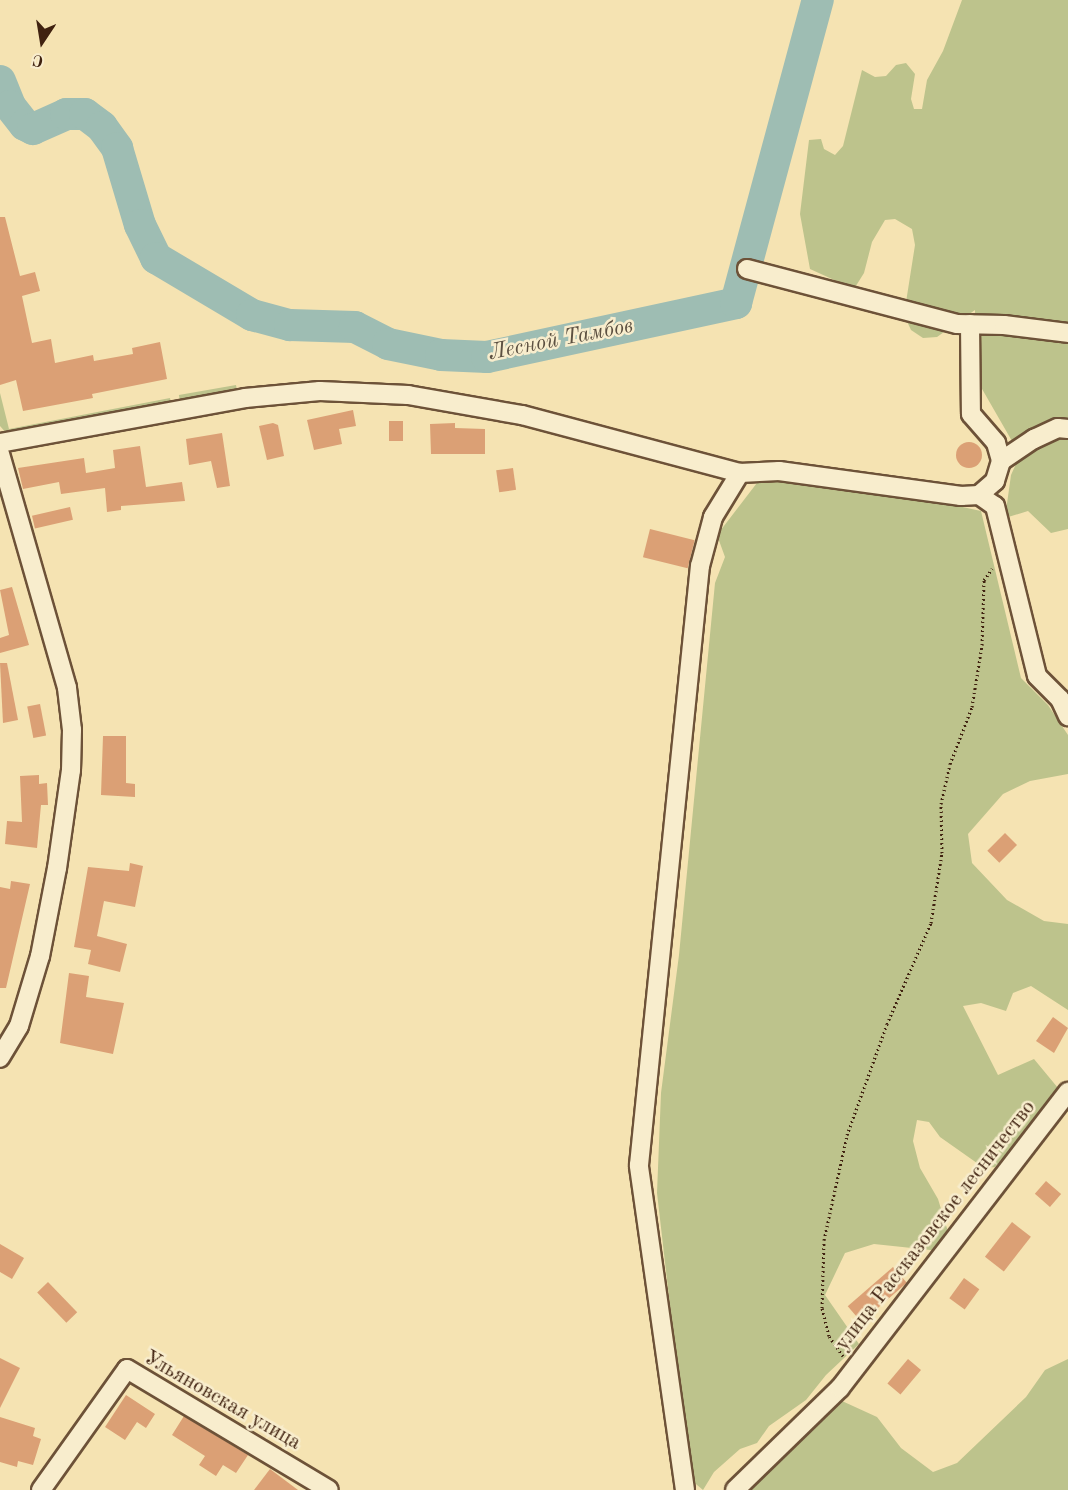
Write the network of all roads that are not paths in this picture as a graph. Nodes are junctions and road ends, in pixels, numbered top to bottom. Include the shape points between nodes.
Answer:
1 (747, 269) dead end
2 (970, 324) junction
3 (1068, 333) edge
4 (1068, 429) edge
5 (0, 443) edge
6 (0, 454) edge
7 (1001, 461) junction
8 (740, 473) junction
9 (979, 495) junction
10 (1067, 715) edge
11 (0, 1058) edge
12 (1068, 1092) edge
13 (41, 1490) edge
14 (329, 1490) edge
15 (685, 1490) edge
16 (735, 1490) edge

1 - 2 street
2 - 3 street
2 - 7 street via 971,414 996,444
4 - 7 street via 1058,428 1034,439
5 - 8 street via 245,398 320,391 408,395 522,415
6 - 11 street via 67,688 72,730 71,770 40,956 19,1026
7 - 9 street via 995,481
8 - 9 street via 778,471 961,496
8 - 15 street via 713,517 700,566 639,1165
9 - 10 street via 995,506 1037,676 1059,699
12 - 16 street, улица Рассказовское лесничество via 840,1388
13 - 14 street, Ульяновская улица via 127,1369

